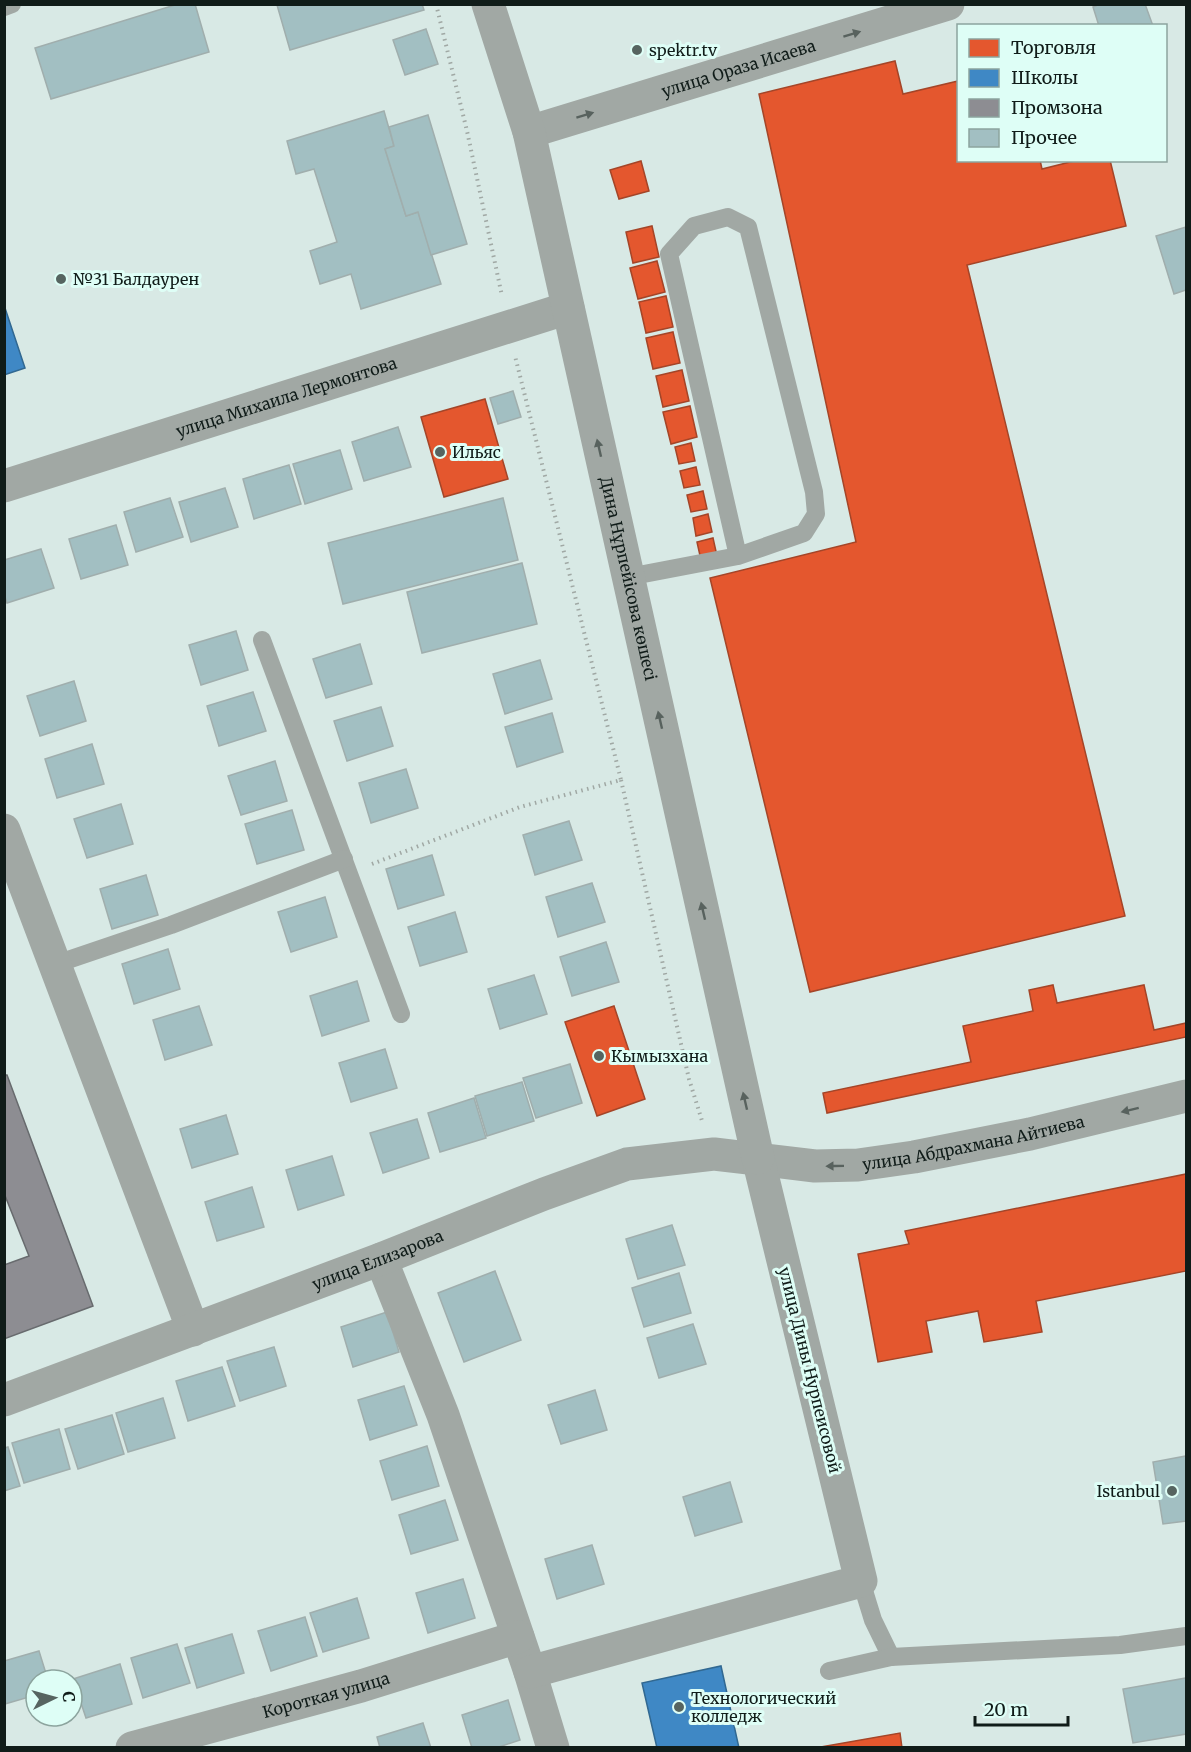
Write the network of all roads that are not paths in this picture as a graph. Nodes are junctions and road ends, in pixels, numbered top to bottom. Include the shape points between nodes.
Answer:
1 (12, 4) edge
2 (488, 4) edge
3 (948, 4) edge
4 (4, 7) edge
5 (529, 132) junction
6 (568, 308) junction
7 (4, 486) edge
8 (738, 556) junction
9 (628, 576) junction
10 (262, 640) dead end
11 (4, 830) edge
12 (344, 859) junction
13 (56, 964) junction
14 (401, 1014) dead end
15 (1186, 1096) edge
16 (758, 1158) junction
17 (381, 1259) junction
18 (193, 1330) junction
19 (4, 1400) edge
20 (861, 1581) junction
21 (1186, 1636) edge
22 (518, 1637) junction
23 (891, 1657) junction
24 (829, 1671) dead end
25 (531, 1672) junction
26 (132, 1748) edge
27 (553, 1748) edge

1 - 4 lane
2 - 5 street, Дина Нұрпейісова көшесі
5 -> 3 street, улица Ораза Исаева
5 - 6 street, Дина Нұрпейісова көшесі
6 - 7 street, улица Михаила Лермонтова
9 -> 6 street, Дина Нұрпейісова көшесі
8 - 8 lane via 804,533 816,514 814,492 748,227 728,217 694,226 669,254
8 - 9 lane
16 -> 9 street, Дина Нұрпейісова көшесі
10 - 12 lane
11 - 13 street
12 - 13 lane
12 - 14 lane
13 - 18 street
15 -> 16 street, улица Абдрахмана Айтиева via 914,1157 815,1166
16 - 17 street, улица Елизарова via 714,1154 627,1164
16 - 20 street, улица Дины Нурпеисовой
17 - 18 street, улица Елизарова
17 - 22 street via 442,1415
18 - 19 street, улица Елизарова
20 - 23 lane via 873,1620
20 - 25 street
21 - 23 lane via 1119,1645
22 - 25 street
22 - 26 street, Короткая улица via 361,1686
23 - 24 lane
25 - 27 street

